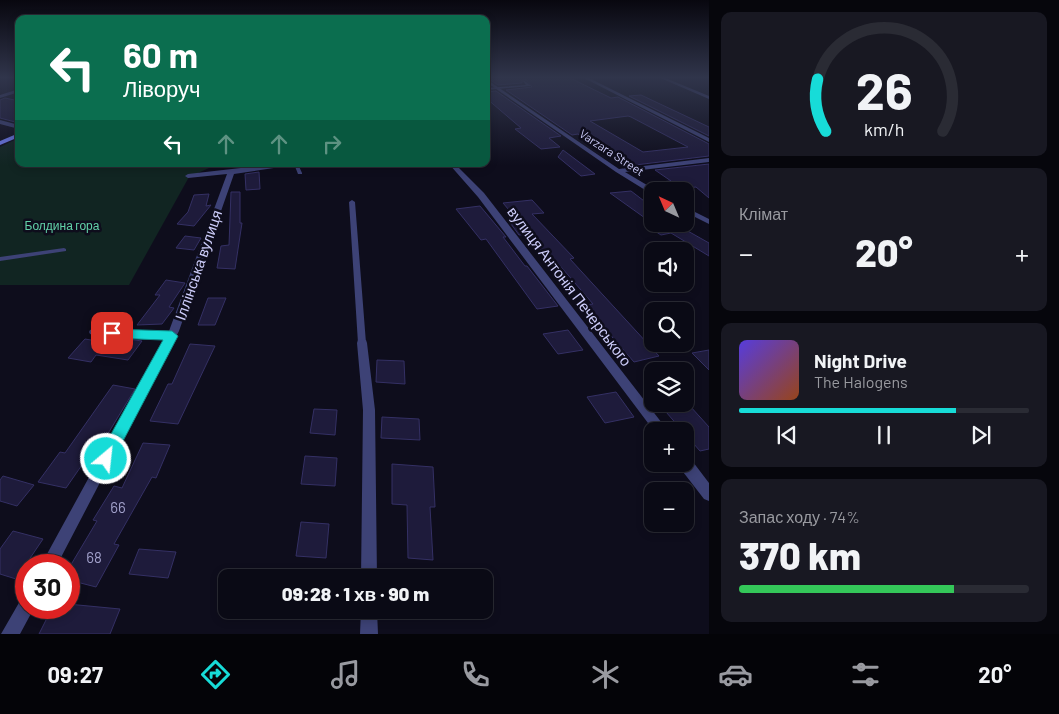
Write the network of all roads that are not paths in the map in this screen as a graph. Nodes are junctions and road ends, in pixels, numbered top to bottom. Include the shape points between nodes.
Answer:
1 (524, 107) edge
2 (643, 107) edge
3 (0, 122) edge
4 (15, 126) edge
5 (15, 137) edge
6 (709, 140) edge
7 (0, 143) edge
8 (709, 160) edge
9 (266, 167) edge
10 (297, 167) edge
11 (455, 167) edge
12 (618, 171) junction
13 (230, 172) junction
14 (300, 173) dead end
15 (188, 176) dead end
16 (644, 186) edge
17 (352, 202) dead end
18 (694, 214) edge
19 (709, 222) edge
20 (64, 250) dead end
21 (0, 259) edge
22 (93, 332) dead end
23 (172, 336) junction
24 (362, 343) joint
25 (654, 422) edge
26 (692, 472) edge
27 (709, 494) edge
28 (55, 554) edge
29 (369, 569) edge
30 (369, 619) edge
31 (369, 634) edge

1 - 12 street, Varzara Street
2 - 6 street
3 - 4 street
5 - 7 main road
8 - 12 street
9 - 13 street
10 - 14 lane
11 - 25 street, вулиця Антонія Печерського via 481,195
12 - 16 street, Varzara Street
13 - 15 street
13 - 23 street, Іллінська вулиця
17 - 24 lane
18 - 19 street
20 - 21 lane
22 - 23 lane
23 - 28 street, Іллінська вулиця
24 - 29 street via 369,410
26 - 27 street
30 - 31 street

